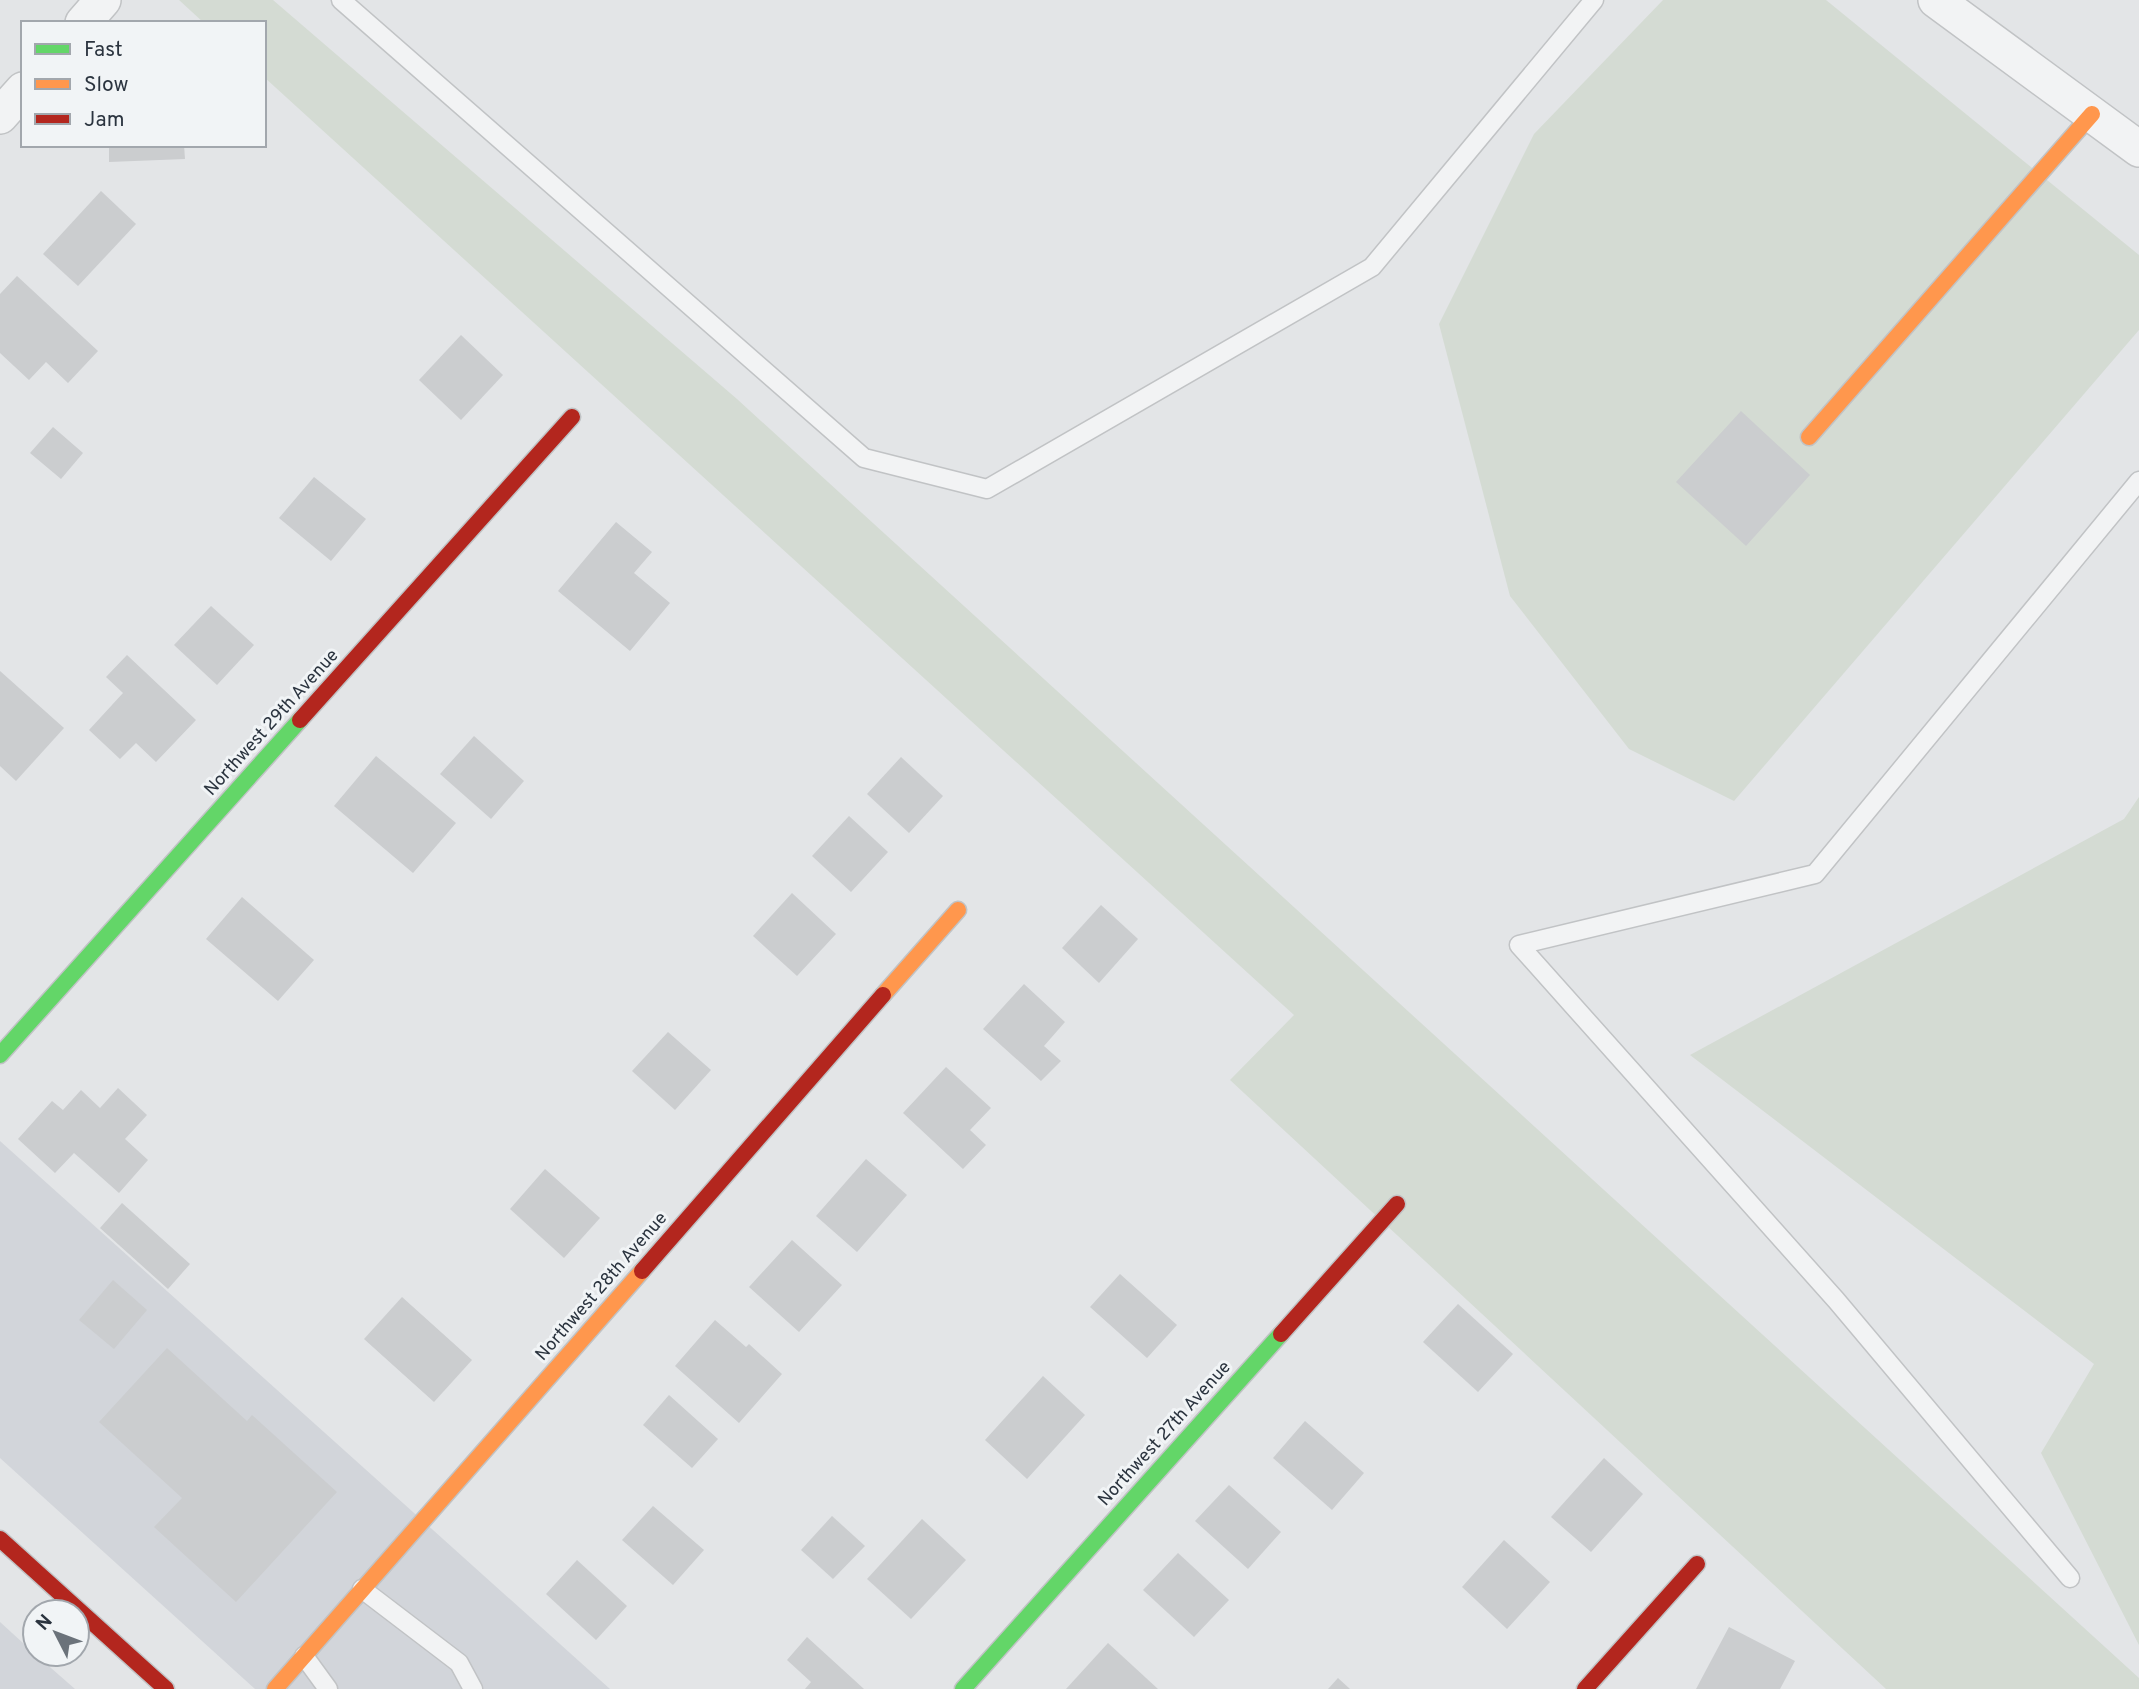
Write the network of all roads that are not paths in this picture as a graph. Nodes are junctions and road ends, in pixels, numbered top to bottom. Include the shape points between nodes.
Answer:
1 (103, 0) edge
2 (341, 0) edge
3 (1594, 0) edge
4 (1936, 0) edge
5 (85, 21) edge
6 (21, 92) edge
7 (2092, 114) junction
8 (0, 116) edge
9 (2139, 149) edge
10 (572, 416) dead end
11 (1809, 437) dead end
12 (2139, 481) edge
13 (958, 910) dead end
14 (0, 1055) edge
15 (1397, 1204) dead end
16 (0, 1539) edge
17 (1697, 1564) dead end
18 (2070, 1578) dead end
19 (362, 1589) junction
20 (304, 1656) junction
21 (166, 1689) edge
22 (275, 1689) edge
23 (328, 1689) edge
24 (473, 1689) edge
25 (963, 1689) edge
26 (1585, 1689) edge

1 - 5 street
2 - 3 lane via 864,458 987,489 1372,267
4 - 7 street
6 - 8 street
7 - 9 street
7 - 11 street
10 - 14 street, Northwest 29th Avenue
12 - 18 lane via 1815,874 1519,945 1836,1300
13 - 19 street, Northwest 28th Avenue
15 - 25 street, Northwest 27th Avenue
16 - 21 street
17 - 26 street
19 - 20 street, Northwest 28th Avenue
19 - 24 lane via 459,1663
20 - 22 street, Northwest 28th Avenue
20 - 23 lane

